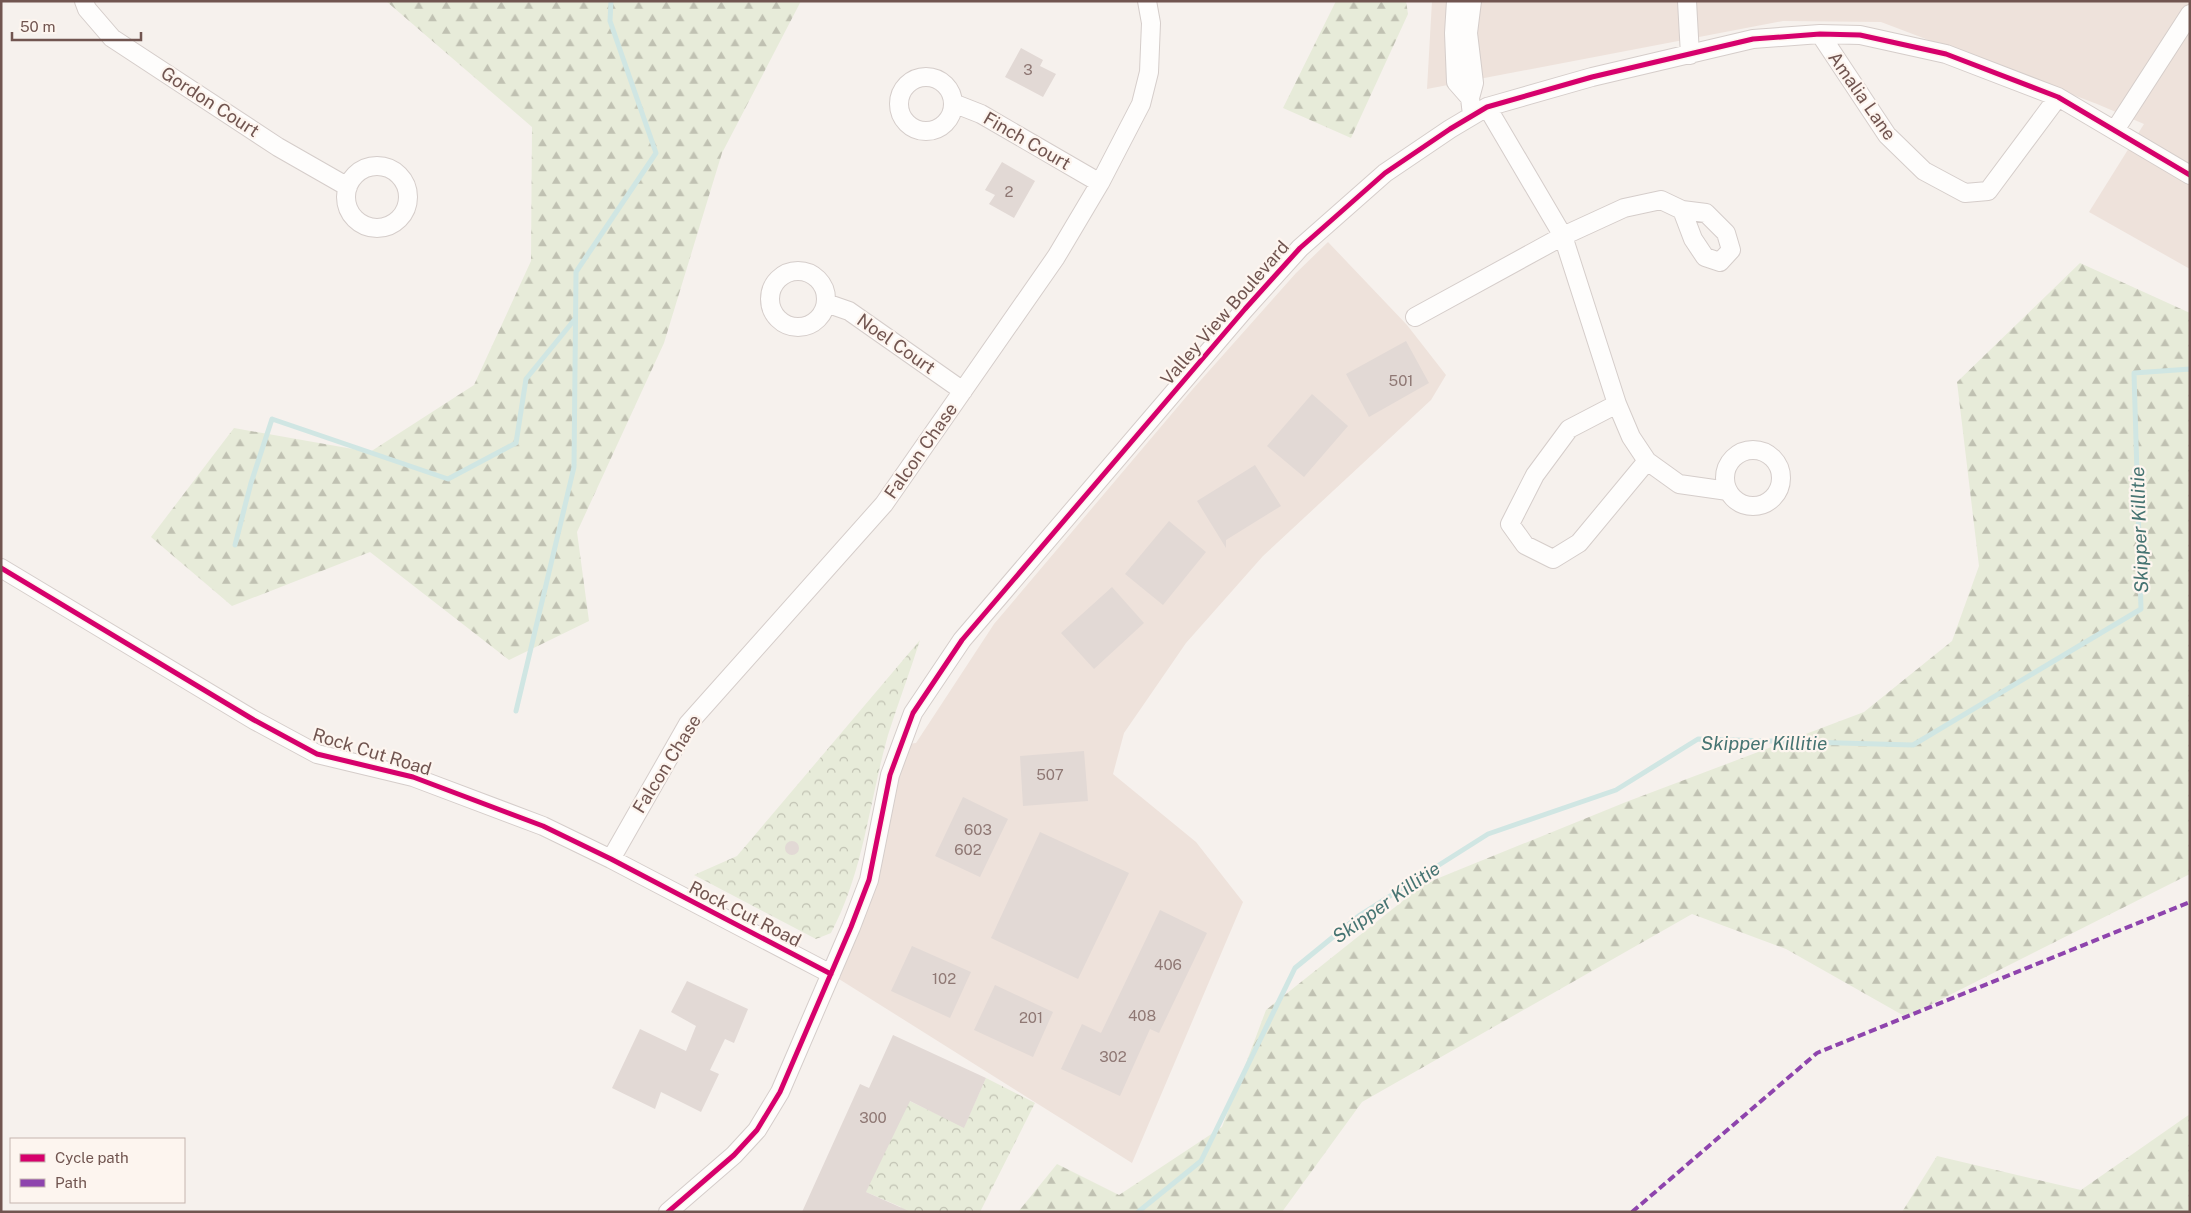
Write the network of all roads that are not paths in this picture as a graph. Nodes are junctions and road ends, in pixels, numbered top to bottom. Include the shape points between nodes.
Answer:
1 (84, 1) edge
2 (1147, 1) edge
3 (1456, 1) edge
4 (1472, 1) edge
5 (1688, 1) edge
6 (2190, 14) edge
7 (1820, 34) junction
8 (1690, 55) junction
9 (2058, 98) junction
10 (953, 103) dead end
11 (1476, 107) junction
12 (2115, 130) junction
13 (2190, 175) edge
14 (1100, 183) junction
15 (348, 187) dead end
16 (1682, 210) dead end
17 (1563, 236) junction
18 (826, 303) dead end
19 (1415, 317) dead end
20 (963, 391) junction
21 (1617, 404) junction
22 (1647, 461) junction
23 (1728, 491) dead end
24 (1, 568) edge
25 (611, 860) junction
26 (831, 974) junction
27 (668, 1212) edge

1 - 15 street, Gordon Court via 112,38 278,147
2 - 14 street, Falcon Chase via 1149,72 1140,104
3 - 11 street via 1456,82
4 - 11 street via 1468,33
5 - 8 street
6 - 12 street
7 - 8 street, Valley View Boulevard via 1753,40
7 - 9 street, Valley View Boulevard via 1860,34 1946,54
7 - 9 street, Amalia Lane via 1887,136 1924,171 1965,193 1988,191
8 - 11 street, Valley View Boulevard
9 - 12 street, Valley View Boulevard
10 - 14 street, Finch Court via 981,114
11 - 17 street
11 - 26 street, Valley View Boulevard via 1384,173 1300,248 1244,309 962,640 913,712 890,775 869,880
12 - 13 street, Valley View Boulevard
14 - 20 street, Falcon Chase via 1056,256
16 - 17 street via 1661,200 1624,208
17 - 19 street
17 - 21 street
18 - 20 street, Noel Court via 849,311
20 - 25 street, Falcon Chase via 884,504 688,724
21 - 22 street via 1631,437
21 - 22 street via 1569,429 1535,475 1510,524 1524,545 1553,559 1579,543
22 - 23 street via 1679,484
24 - 25 street, Rock Cut Road via 254,720 317,754 413,776 542,826
25 - 26 street, Rock Cut Road
26 - 27 street, Valley View Boulevard via 780,1092 757,1130 734,1155

